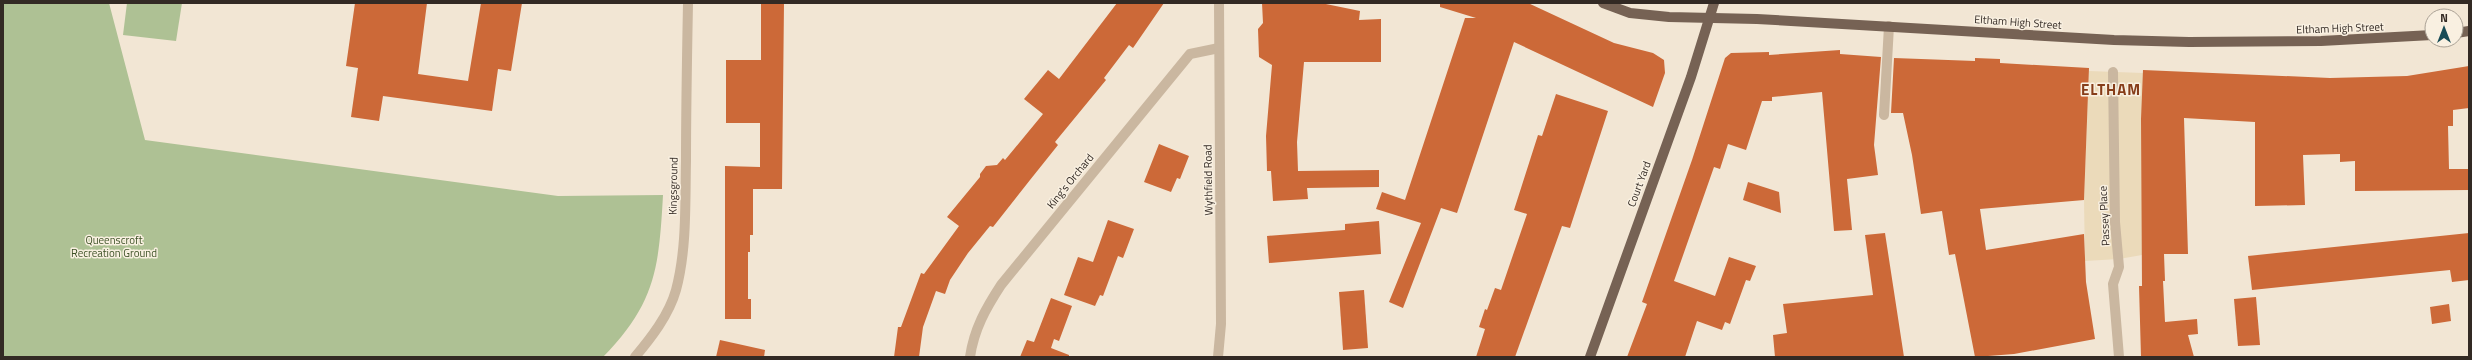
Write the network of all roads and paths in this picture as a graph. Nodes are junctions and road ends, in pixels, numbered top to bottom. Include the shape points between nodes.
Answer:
1 (688, 3) edge
2 (1219, 3) edge
3 (1604, 3) edge
4 (1714, 3) edge
5 (1710, 18) junction
6 (1889, 26) junction
7 (2424, 36) edge
8 (1219, 48) junction
9 (2113, 72) dead end
10 (1884, 115) dead end
11 (634, 357) edge
12 (970, 357) edge
13 (1218, 357) edge
14 (1590, 357) edge
15 (2119, 357) edge

1 - 11 street, Kingsground via 685,204 681,265 675,292 664,315 650,339
2 - 8 street, Wythfield Road
3 - 5 main road, Eltham High Street via 1630,13
4 - 5 main road, Court Yard
5 - 6 main road, Eltham High Street
5 - 14 main road, Court Yard
6 - 7 main road, Eltham High Street via 2189,42 2337,41
6 - 10 street
8 - 12 street, King's Orchard via 1190,54 1001,285 984,310 972,341
8 - 13 street, Wythfield Road via 1222,324
9 - 15 street, Passey Place via 2115,222 2120,267 2113,284

